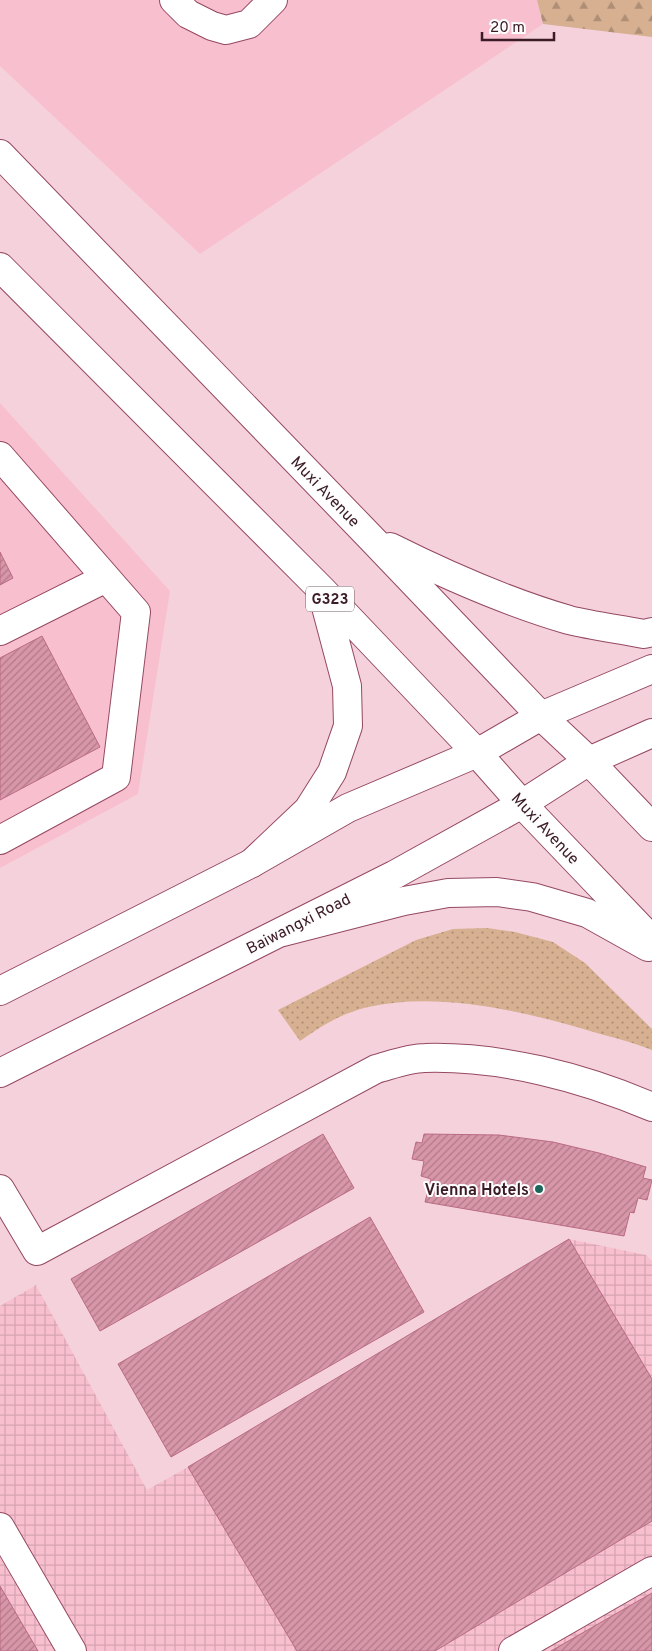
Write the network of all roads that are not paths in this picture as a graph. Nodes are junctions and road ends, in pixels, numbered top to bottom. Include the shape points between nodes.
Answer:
1 (174, 0) edge
2 (273, 0) edge
3 (0, 154) edge
4 (0, 267) edge
5 (0, 456) edge
6 (371, 538) junction
7 (106, 578) junction
8 (322, 590) junction
9 (0, 631) edge
10 (652, 632) edge
11 (652, 668) edge
12 (541, 716) junction
13 (652, 733) edge
14 (477, 753) junction
15 (589, 761) junction
16 (522, 804) junction
17 (652, 827) edge
18 (0, 840) edge
19 (252, 863) junction
20 (283, 932) junction
21 (652, 940) edge
22 (652, 950) edge
23 (0, 992) edge
24 (0, 1073) edge
25 (652, 1107) edge
26 (0, 1189) edge
27 (0, 1527) edge
28 (652, 1571) edge
29 (72, 1651) edge
30 (513, 1651) edge

1 - 2 main road via 188,14 226,30 249,24
3 - 6 main road, Muxi Avenue
4 - 8 main road, Muxi Avenue / G323
5 - 7 main road
6 - 10 main road via 502,598 571,620 644,634
6 - 12 main road, Muxi Avenue
7 - 9 main road
7 - 18 main road via 136,612 116,777
8 - 14 main road, Muxi Avenue / G323
8 - 19 main road via 346,686 348,726 332,772 308,810
11 - 12 main road
12 - 14 main road
12 - 15 main road, Muxi Avenue
13 - 15 main road, Baiwangxi Road
14 - 16 main road, Muxi Avenue / G323
14 - 19 main road via 348,808
15 - 16 main road, Baiwangxi Road
15 - 17 main road, Muxi Avenue
16 - 20 main road, Baiwangxi Road
16 - 21 main road, Muxi Avenue / G323
19 - 23 main road
20 - 22 main road via 404,901 448,893 497,892 587,914
20 - 24 main road, Baiwangxi Road
25 - 26 main road via 616,1091 514,1065 423,1058 376,1069 37,1251
27 - 29 main road
28 - 30 main road

